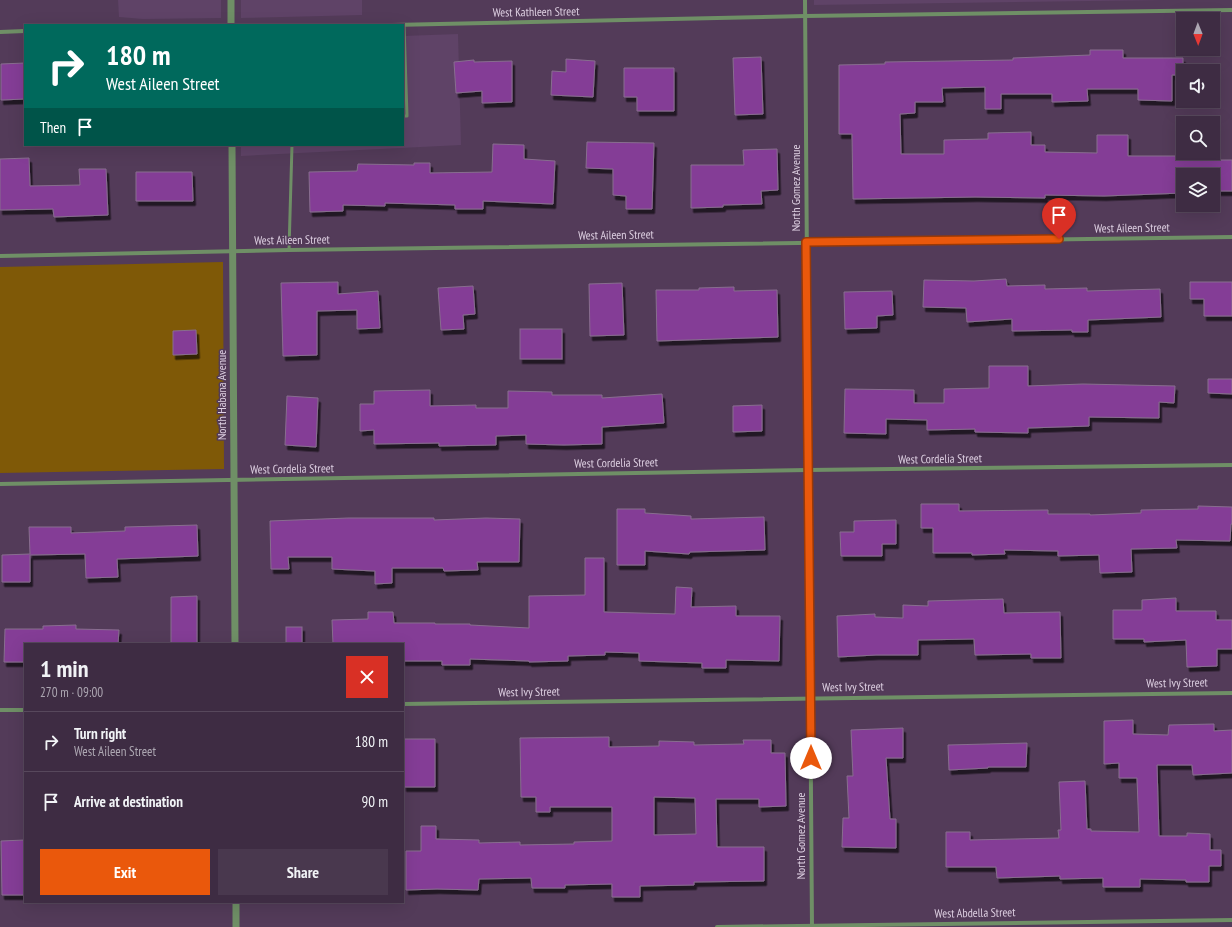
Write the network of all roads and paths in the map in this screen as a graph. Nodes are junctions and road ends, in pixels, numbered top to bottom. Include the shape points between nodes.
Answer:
1 (231, 0) edge
2 (805, 0) edge
3 (1232, 10) edge
4 (805, 16) junction
5 (231, 24) edge
6 (404, 25) edge
7 (24, 31) edge
8 (0, 32) edge
9 (404, 116) edge
10 (232, 146) edge
11 (292, 146) edge
12 (1232, 237) edge
13 (806, 242) junction
14 (289, 250) junction
15 (232, 251) junction
16 (0, 256) edge
17 (1232, 465) edge
18 (808, 470) junction
19 (234, 480) junction
20 (0, 484) edge
21 (235, 643) edge
22 (1232, 693) edge
23 (810, 697) junction
24 (404, 704) edge
25 (0, 710) edge
26 (24, 710) edge
27 (236, 903) edge
28 (1232, 920) edge
29 (812, 926) edge
30 (236, 927) edge
31 (717, 927) edge

1 - 5 street
2 - 4 street, North Gomez Avenue
3 - 4 street, West Kathleen Street
4 - 6 street, West Kathleen Street
4 - 13 street, North Gomez Avenue
6 - 9 lane via 407,116
7 - 8 street
10 - 15 street, North Habana Avenue
11 - 14 lane
12 - 13 street, West Aileen Street
13 - 14 street, West Aileen Street
13 - 18 street, North Gomez Avenue
14 - 15 street, West Aileen Street
15 - 16 street, West Aileen Street
15 - 19 street, North Habana Avenue
17 - 18 street, West Cordelia Street
18 - 19 street, West Cordelia Street
18 - 23 street, North Gomez Avenue
19 - 20 street, West Cordelia Street
19 - 21 street, North Habana Avenue
22 - 23 street, West Ivy Street
23 - 24 street, West Ivy Street
23 - 29 street, North Gomez Avenue
25 - 26 street
27 - 30 street
28 - 29 street, West Abdella Street
29 - 31 street, West Abdella Street

